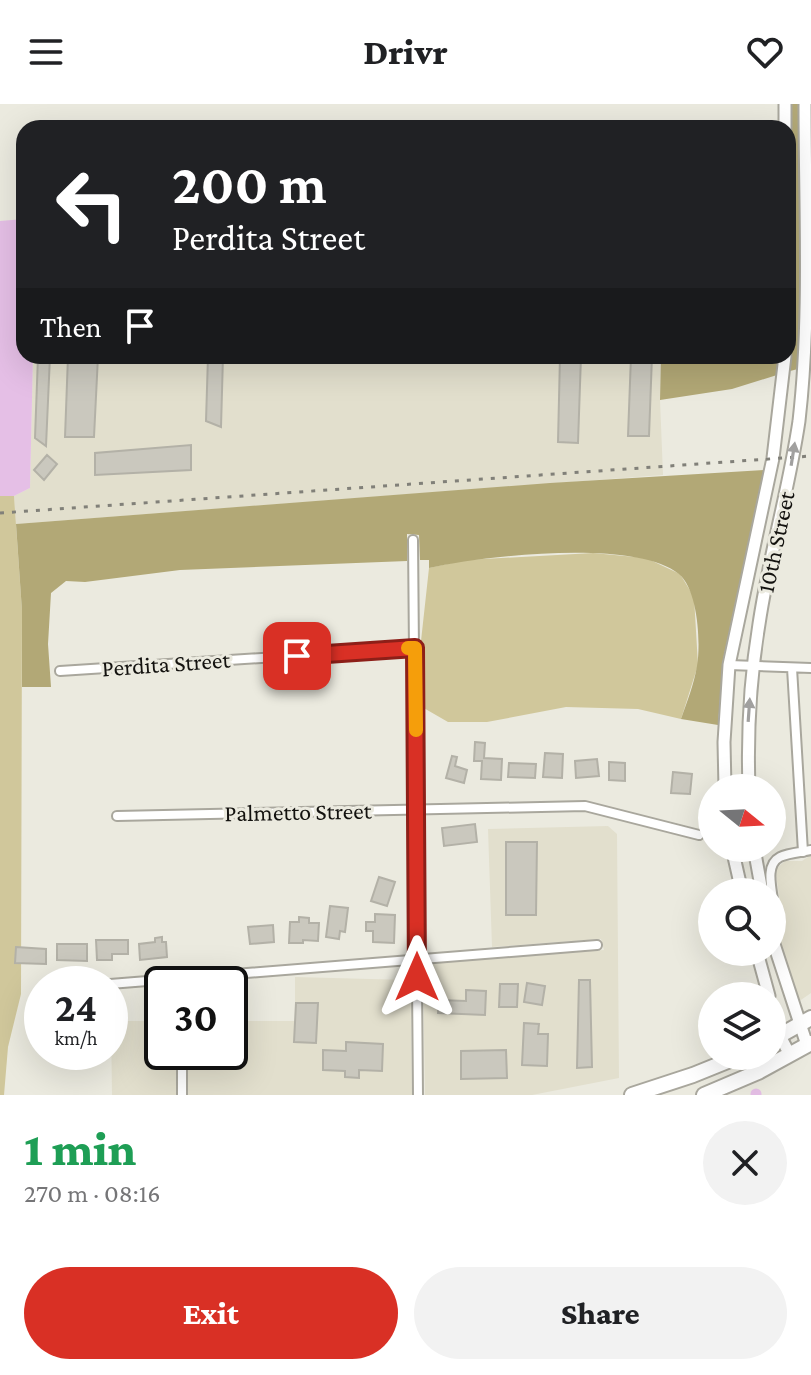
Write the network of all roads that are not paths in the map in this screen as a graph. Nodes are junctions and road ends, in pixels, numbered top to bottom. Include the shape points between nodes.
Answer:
1 (805, 104) edge
2 (784, 364) edge
3 (800, 408) junction
4 (780, 409) junction
5 (763, 503) junction
6 (783, 507) junction
7 (413, 540) dead end
8 (415, 648) junction
9 (729, 665) junction
10 (753, 666) junction
11 (792, 668) junction
12 (811, 668) edge
13 (60, 671) dead end
14 (811, 767) edge
15 (799, 768) junction
16 (725, 774) edge
17 (749, 774) edge
18 (417, 809) junction
19 (117, 816) dead end
20 (698, 835) edge
21 (807, 851) edge
22 (770, 878) edge
23 (597, 945) dead end
24 (416, 959) junction
25 (783, 966) edge
26 (248, 976) edge
27 (805, 1021) edge
28 (786, 1032) edge
29 (809, 1044) edge
30 (786, 1050) edge
31 (790, 1055) junction
32 (182, 1070) edge
33 (705, 1070) edge
34 (182, 1095) edge
35 (418, 1095) edge
36 (632, 1095) edge
37 (704, 1095) edge

1 - 3 street, 10th Street via 807,289
2 - 4 street, 10th Street
3 - 4 street
6 -> 3 street, 10th Street
4 - 5 street, 10th Street
5 - 6 street
5 - 9 street, 10th Street
6 - 10 street, 10th Street
7 - 8 street
8 - 13 street, Perdita Street
8 - 18 street
9 - 10 street
9 - 16 street, 10th Street
10 - 11 street
17 -> 10 street, 10th Street
11 - 12 street
11 - 15 street
14 - 15 street
15 - 21 street
18 - 19 street, Palmetto Street
18 - 20 street, Palmetto Street via 585,806
18 - 24 street
21 - 22 street via 783,856 772,865
23 - 24 street
24 - 26 street
24 - 35 street
25 - 27 street
27 - 28 main road
27 - 29 street
29 - 31 main road
30 - 31 street
31 - 37 main road
32 - 34 street
33 - 36 main road

